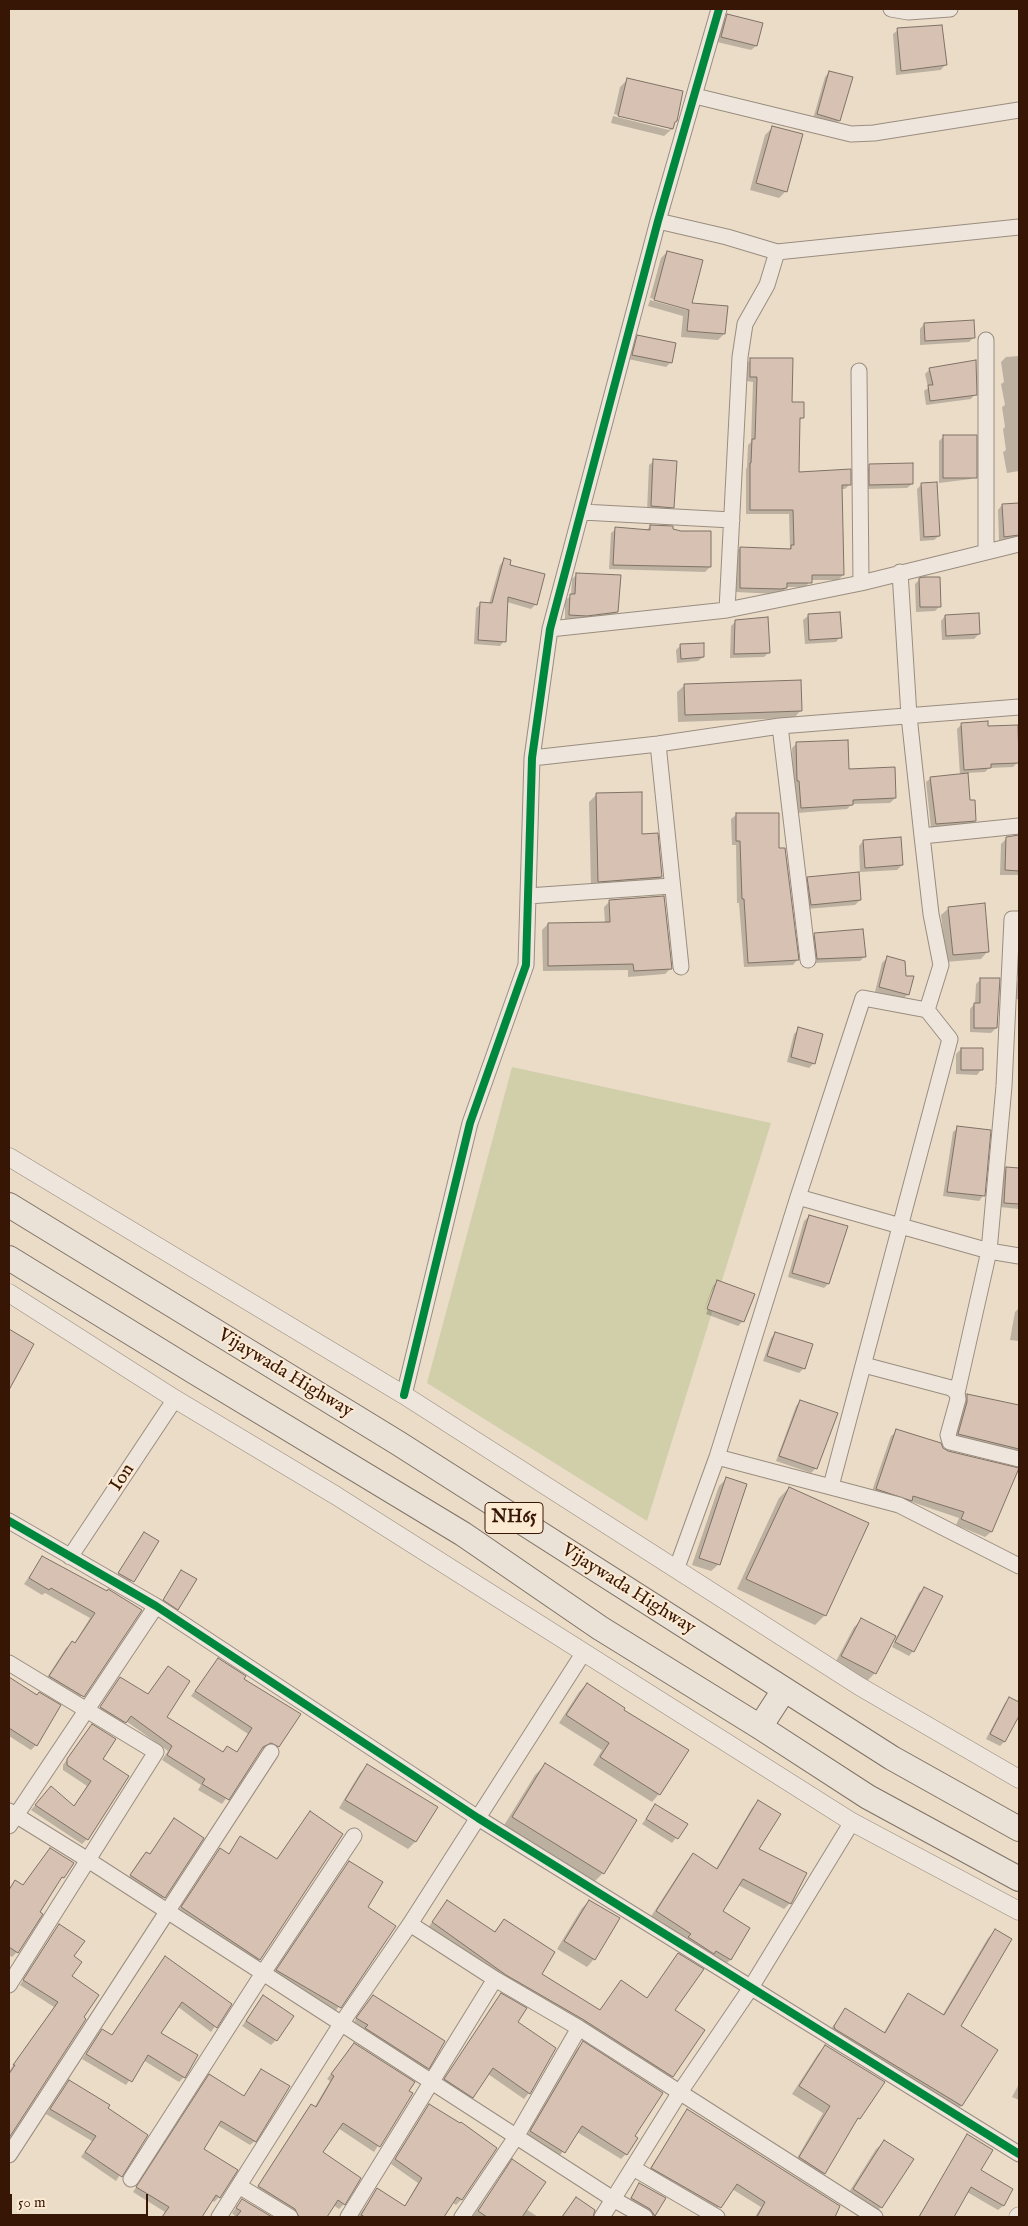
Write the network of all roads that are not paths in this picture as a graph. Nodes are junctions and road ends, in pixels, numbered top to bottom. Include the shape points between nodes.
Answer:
1 (719, 9) edge
2 (890, 9) edge
3 (950, 9) edge
4 (695, 96) junction
5 (1019, 110) edge
6 (658, 221) junction
7 (1019, 227) edge
8 (776, 252) junction
9 (986, 340) dead end
10 (858, 371) dead end
11 (582, 512) junction
12 (732, 520) junction
13 (1019, 544) edge
14 (986, 551) junction
15 (900, 572) junction
16 (861, 583) junction
17 (727, 610) junction
18 (550, 628) junction
19 (1019, 707) edge
20 (909, 716) junction
21 (780, 726) junction
22 (658, 744) junction
23 (532, 758) junction
24 (1019, 826) edge
25 (922, 836) junction
26 (672, 886) junction
27 (528, 896) junction
28 (1019, 919) edge
29 (808, 960) dead end
30 (680, 967) dead end
31 (927, 1010) junction
32 (9, 1157) edge
33 (798, 1197) junction
34 (9, 1205) edge
35 (901, 1225) junction
36 (989, 1251) junction
37 (1019, 1256) edge
38 (9, 1258) edge
39 (9, 1293) edge
40 (864, 1365) junction
41 (957, 1393) junction
42 (404, 1395) junction
43 (175, 1399) junction
44 (717, 1456) junction
45 (1019, 1459) edge
46 (831, 1486) junction
47 (9, 1521) edge
48 (70, 1557) junction
49 (1019, 1566) edge
50 (676, 1570) junction
51 (156, 1606) junction
52 (584, 1652) junction
53 (9, 1663) edge
54 (784, 1690) junction
55 (85, 1710) junction
56 (760, 1727) junction
57 (271, 1752) dead end
58 (1019, 1779) edge
59 (11, 1817) edge
60 (478, 1818) junction
61 (852, 1822) junction
62 (1019, 1829) edge
63 (354, 1836) dead end
64 (88, 1860) junction
65 (1019, 1879) edge
66 (168, 1911) junction
67 (1019, 1911) edge
68 (410, 1924) junction
69 (263, 1973) junction
70 (496, 1980) junction
71 (9, 1985) edge
72 (750, 1989) junction
73 (341, 2024) junction
74 (579, 2028) junction
75 (432, 2082) junction
76 (680, 2092) junction
77 (516, 2137) junction
78 (1019, 2154) edge
79 (9, 2155) edge
80 (633, 2168) junction
81 (131, 2179) dead end
82 (239, 2186) junction
83 (613, 2199) junction
84 (219, 2217) edge
85 (290, 2217) edge
86 (348, 2217) edge
87 (462, 2217) edge
88 (602, 2217) edge
89 (645, 2217) edge
90 (717, 2217) edge
91 (875, 2217) edge

1 - 4 street
2 - 3 street via 908,12
4 - 5 street via 851,134
4 - 6 street
6 - 8 street
6 - 11 street
7 - 8 street
8 - 12 street via 767,285 745,324 740,357
9 - 14 street
10 - 16 street
11 - 12 street
11 - 18 street
12 - 17 street
13 - 14 street
14 - 15 street
15 - 16 street
15 - 20 street
16 - 17 street
17 - 18 street
18 - 23 street
19 - 20 street
20 - 21 street
20 - 25 street
21 - 22 street
21 - 29 street
22 - 23 street
22 - 26 street
23 - 27 street
24 - 25 street
25 - 31 street via 941,965
26 - 27 street
26 - 30 street
27 - 42 street via 526,965 470,1123
28 - 36 street via 1012,919 1004,1086
31 - 33 street via 863,998
31 - 35 street via 950,1039
32 - 42 street
33 - 35 street
33 - 44 street
34 - 54 highway, Vijaywada Highway / NH65 via 398,1444
35 - 36 street
35 - 40 street
36 - 37 street
36 - 41 street
38 - 56 highway, NH65 via 463,1534 600,1628
39 - 43 street
40 - 41 street via 951,1388
40 - 46 street
41 - 45 street via 948,1435 950,1442
42 - 50 street
43 - 48 street, Ion
43 - 52 street via 335,1495
44 - 46 street
44 - 50 street
46 - 49 street via 899,1505
47 - 48 street
48 - 51 street
50 - 58 street via 859,1686
51 - 55 street
51 - 60 street
52 - 60 street
52 - 61 street
53 - 55 street
54 - 56 highway
54 - 62 highway, Vijaywada Highway / NH65 via 892,1758
55 - 59 street
55 - 64 street via 156,1752
56 - 65 highway, NH65 via 868,1797
57 - 66 street
59 - 64 street
60 - 68 street
60 - 72 street
61 - 67 street
61 - 72 street
63 - 69 street
64 - 66 street
64 - 71 street
66 - 69 street
66 - 79 street
68 - 70 street
68 - 73 street
69 - 73 street
69 - 81 street
70 - 74 street
70 - 75 street
72 - 76 street
72 - 78 street
73 - 75 street
73 - 82 street
74 - 76 street
74 - 77 street
75 - 77 street
75 - 86 street
76 - 80 street
76 - 91 street
77 - 83 street
77 - 87 street
80 - 83 street
80 - 90 street
82 - 84 street
82 - 85 street
83 - 88 street
83 - 89 street

